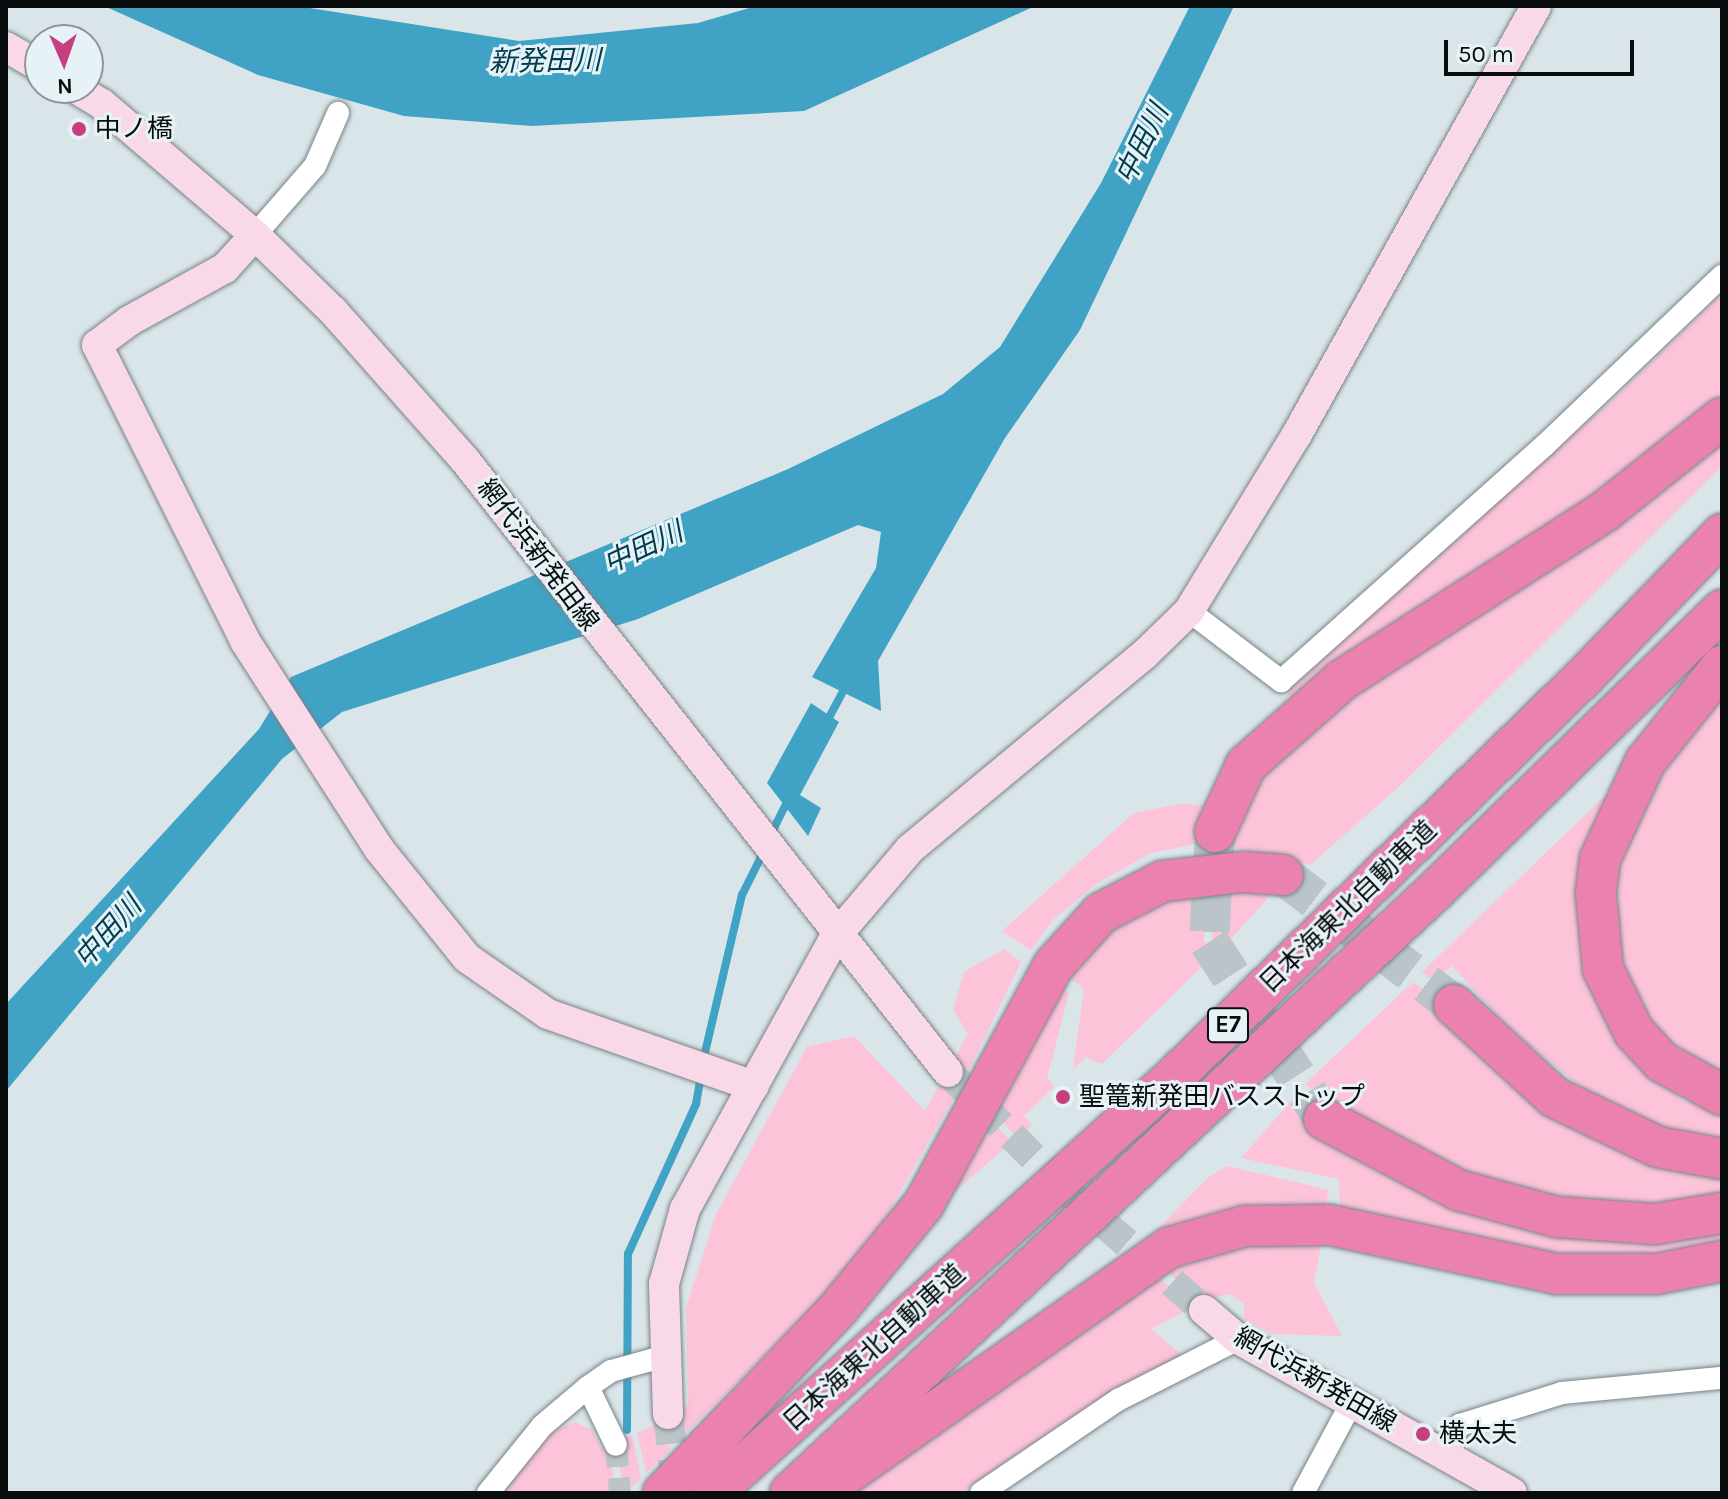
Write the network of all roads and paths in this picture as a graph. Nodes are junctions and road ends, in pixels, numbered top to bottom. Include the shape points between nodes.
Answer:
1 (1536, 6) edge
2 (6, 47) edge
3 (24, 58) edge
4 (102, 104) edge
5 (338, 113) dead end
6 (255, 235) junction
7 (1722, 276) edge
8 (1722, 418) edge
9 (1722, 534) edge
10 (1722, 610) edge
11 (1189, 611) junction
12 (1722, 666) edge
13 (1215, 832) tunnel mouth
14 (1283, 875) tunnel mouth
15 (836, 936) junction
16 (1454, 1005) tunnel mouth
17 (948, 1072) tunnel mouth
18 (754, 1086) junction
19 (1722, 1095) edge
20 (1324, 1119) tunnel mouth
21 (1722, 1159) edge
22 (1722, 1213) edge
23 (1722, 1261) edge
24 (1204, 1310) tunnel mouth
25 (1238, 1339) junction
26 (666, 1356) junction
27 (1722, 1378) edge
28 (588, 1387) junction
29 (1351, 1404) junction
30 (668, 1414) tunnel mouth
31 (616, 1445) tunnel mouth
32 (1443, 1453) junction
33 (488, 1493) edge
34 (663, 1493) edge
35 (713, 1493) edge
36 (790, 1493) edge
37 (820, 1493) edge
38 (981, 1493) edge
39 (1303, 1493) edge
40 (1512, 1493) edge

1 - 11 street via 1296,436
2 - 3 street
4 - 6 street, 網代浜新発田線
5 - 6 street via 315,166
6 - 15 street, 網代浜新発田線 via 343,322 538,552
6 - 18 street via 225,268 129,321 97,345 245,641 379,849 467,958 548,1014
7 - 11 street via 1545,445 1281,681
8 - 13 highway via 1605,511 1342,680 1246,765
9 - 35 highway, 日本海東北自動車道 / E7 via 1586,675 1173,1078
10 - 36 highway, 日本海東北自動車道 / E7 via 1435,891
11 - 15 street via 1145,654 910,849
12 - 19 highway via 1645,762 1600,859 1596,894 1603,969 1634,1032 1662,1062
14 - 34 highway via 1243,872 1163,881 1101,913 1054,965 924,1204 838,1309
15 - 17 street, 網代浜新発田線
15 - 18 street
16 - 21 highway via 1554,1097 1658,1147
18 - 26 street via 685,1209 664,1284
20 - 22 highway via 1458,1190 1557,1217 1655,1224
23 - 37 highway via 1657,1274 1556,1274 1330,1225 1245,1226 1168,1248
24 - 25 street, 網代浜新発田線
25 - 29 street, 網代浜新発田線
25 - 38 street via 1118,1400
26 - 28 street via 611,1371
26 - 30 street
27 - 32 street via 1562,1393 1460,1425
28 - 31 street
28 - 33 street via 542,1426
29 - 32 street, 網代浜新発田線
29 - 39 street
32 - 40 street, 網代浜新発田線

